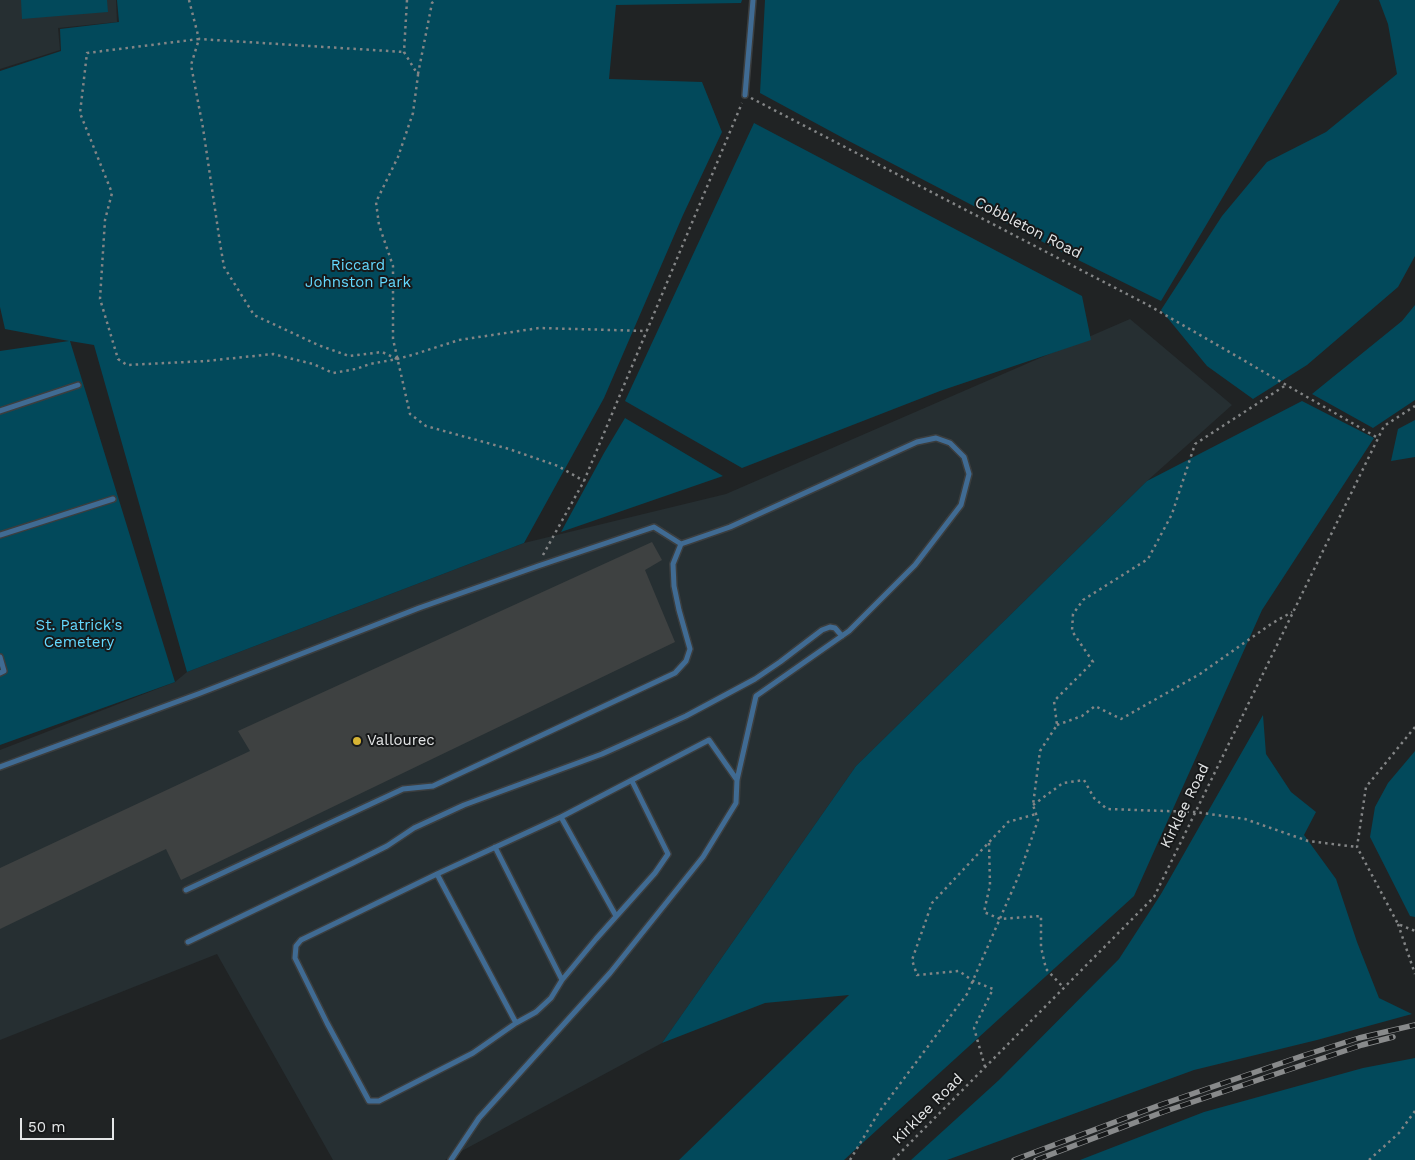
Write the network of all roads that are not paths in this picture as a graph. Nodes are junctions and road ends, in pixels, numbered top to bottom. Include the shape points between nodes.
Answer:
1 (753, 0) edge
2 (745, 95) road end
3 (78, 385) dead end
4 (0, 411) edge
5 (113, 499) dead end
6 (0, 535) edge
7 (681, 544) junction
8 (842, 636) junction
9 (0, 658) edge
10 (0, 673) edge
11 (0, 767) edge
12 (737, 780) junction
13 (632, 781) junction
14 (561, 818) junction
15 (495, 847) junction
16 (437, 874) junction
17 (186, 890) dead end
18 (616, 916) junction
19 (188, 942) dead end
20 (562, 980) junction
21 (516, 1023) junction
22 (451, 1160) edge

1 - 2 lane
3 - 4 lane
5 - 6 lane
7 - 8 lane via 730,527 917,442 936,438 950,443 964,457 969,474 961,505 915,565
7 - 11 lane via 654,527 419,608 189,698
7 - 17 lane via 673,564 674,586 690,649 686,661 675,673 433,786 403,789
8 - 12 lane via 756,696
8 - 19 lane via 835,628 822,630 754,679 686,716 610,750 464,805 414,828 353,863
9 - 10 lane via 4,671
12 - 13 lane via 709,740
12 - 22 lane via 736,803 703,857 610,973 479,1118
13 - 14 lane
13 - 18 lane via 668,854
14 - 15 lane
14 - 18 lane
15 - 16 lane
15 - 20 lane
16 - 21 lane
16 - 21 lane via 301,940 296,946 295,958 327,1023 369,1100 379,1101 473,1053
18 - 20 lane
20 - 21 lane via 551,998 536,1012

